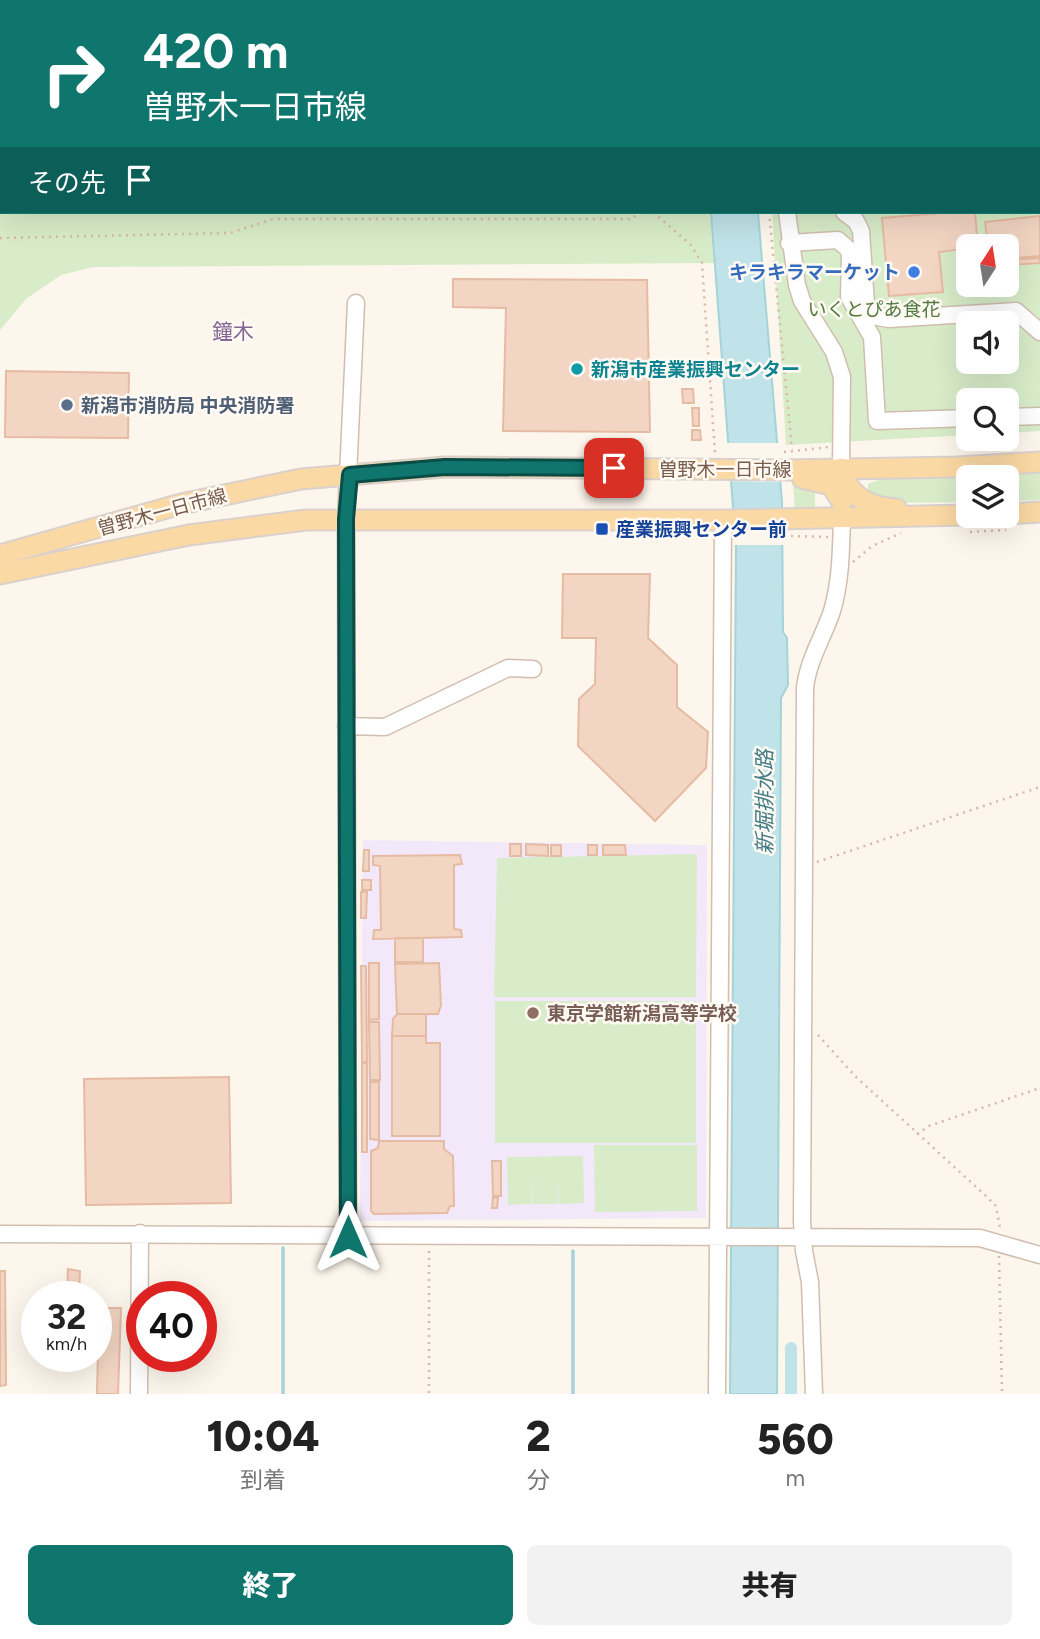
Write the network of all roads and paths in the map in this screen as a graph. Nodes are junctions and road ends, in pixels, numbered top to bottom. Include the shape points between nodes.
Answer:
1 (637, 214) edge
2 (655, 214) edge
3 (769, 214) edge
4 (788, 214) edge
5 (837, 214) edge
6 (847, 214) edge
7 (0, 238) edge
8 (831, 239) junction
9 (789, 243) junction
10 (356, 303) dead end
11 (1040, 332) edge
12 (1040, 416) edge
13 (1019, 417) edge
14 (956, 418) edge
15 (831, 447) dead end
16 (792, 449) junction
17 (1040, 462) edge
18 (785, 466) junction
19 (725, 470) junction
20 (350, 475) junction
21 (843, 495) junction
22 (1040, 512) edge
23 (956, 518) edge
24 (346, 519) junction
25 (956, 519) edge
26 (1019, 519) edge
27 (725, 520) junction
28 (796, 525) junction
29 (912, 533) dead end
30 (830, 537) dead end
31 (0, 555) edge
32 (840, 566) junction
33 (0, 574) edge
34 (533, 668) dead end
35 (346, 726) junction
36 (1040, 787) edge
37 (804, 867) junction
38 (803, 1028) junction
39 (1040, 1088) edge
40 (917, 1134) junction
41 (140, 1233) junction
42 (0, 1234) edge
43 (722, 1236) junction
44 (348, 1237) junction
45 (429, 1237) junction
46 (803, 1237) junction
47 (999, 1241) junction
48 (1040, 1255) edge
49 (139, 1394) edge
50 (429, 1394) edge
51 (718, 1394) edge
52 (814, 1394) edge
53 (1003, 1394) edge

1 - 7 path via 632,219 274,219 230,233
2 - 19 path via 691,245 702,263
3 - 16 path
4 - 9 street
5 - 8 street via 841,228
6 - 11 street via 856,221 862,236 866,305 872,316 889,319 1016,311
8 - 9 street
8 - 14 street via 844,243 850,256 849,297 872,337 877,421
9 - 21 street via 800,293 834,352 842,377
10 - 20 street
12 - 13 street
15 - 16 path
16 - 18 path
17 - 21 main road, 曽野木一日市線 via 900,468
18 - 19 main road, 曽野木一日市線
18 - 21 main road, 曽野木一日市線
19 - 20 main road, 曽野木一日市線 via 445,467
20 - 24 street
20 - 31 main road, 曽野木一日市線 via 300,479 181,504
21 - 23 main road via 875,506 932,509
21 - 25 main road, 曽野木一日市線
21 - 28 main road, 曽野木一日市線
21 - 32 street
22 - 26 main road
24 - 27 main road, 曽野木一日市線
24 - 33 main road, 曽野木一日市線 via 188,535
24 - 35 street
27 - 28 main road, 曽野木一日市線
27 - 43 street
28 - 30 path
29 - 32 path via 888,537 856,562
32 - 37 street via 831,613 806,675
34 - 35 street via 508,668 385,727
35 - 44 street
36 - 37 path
37 - 38 street
38 - 40 path via 814,1031
38 - 46 street
39 - 40 path
40 - 47 path via 996,1206
41 - 42 street
41 - 44 street
41 - 49 street
43 - 45 street
43 - 46 street
43 - 51 street
44 - 45 street
45 - 50 path
46 - 47 street
46 - 52 street via 813,1314
47 - 48 street
47 - 53 path

